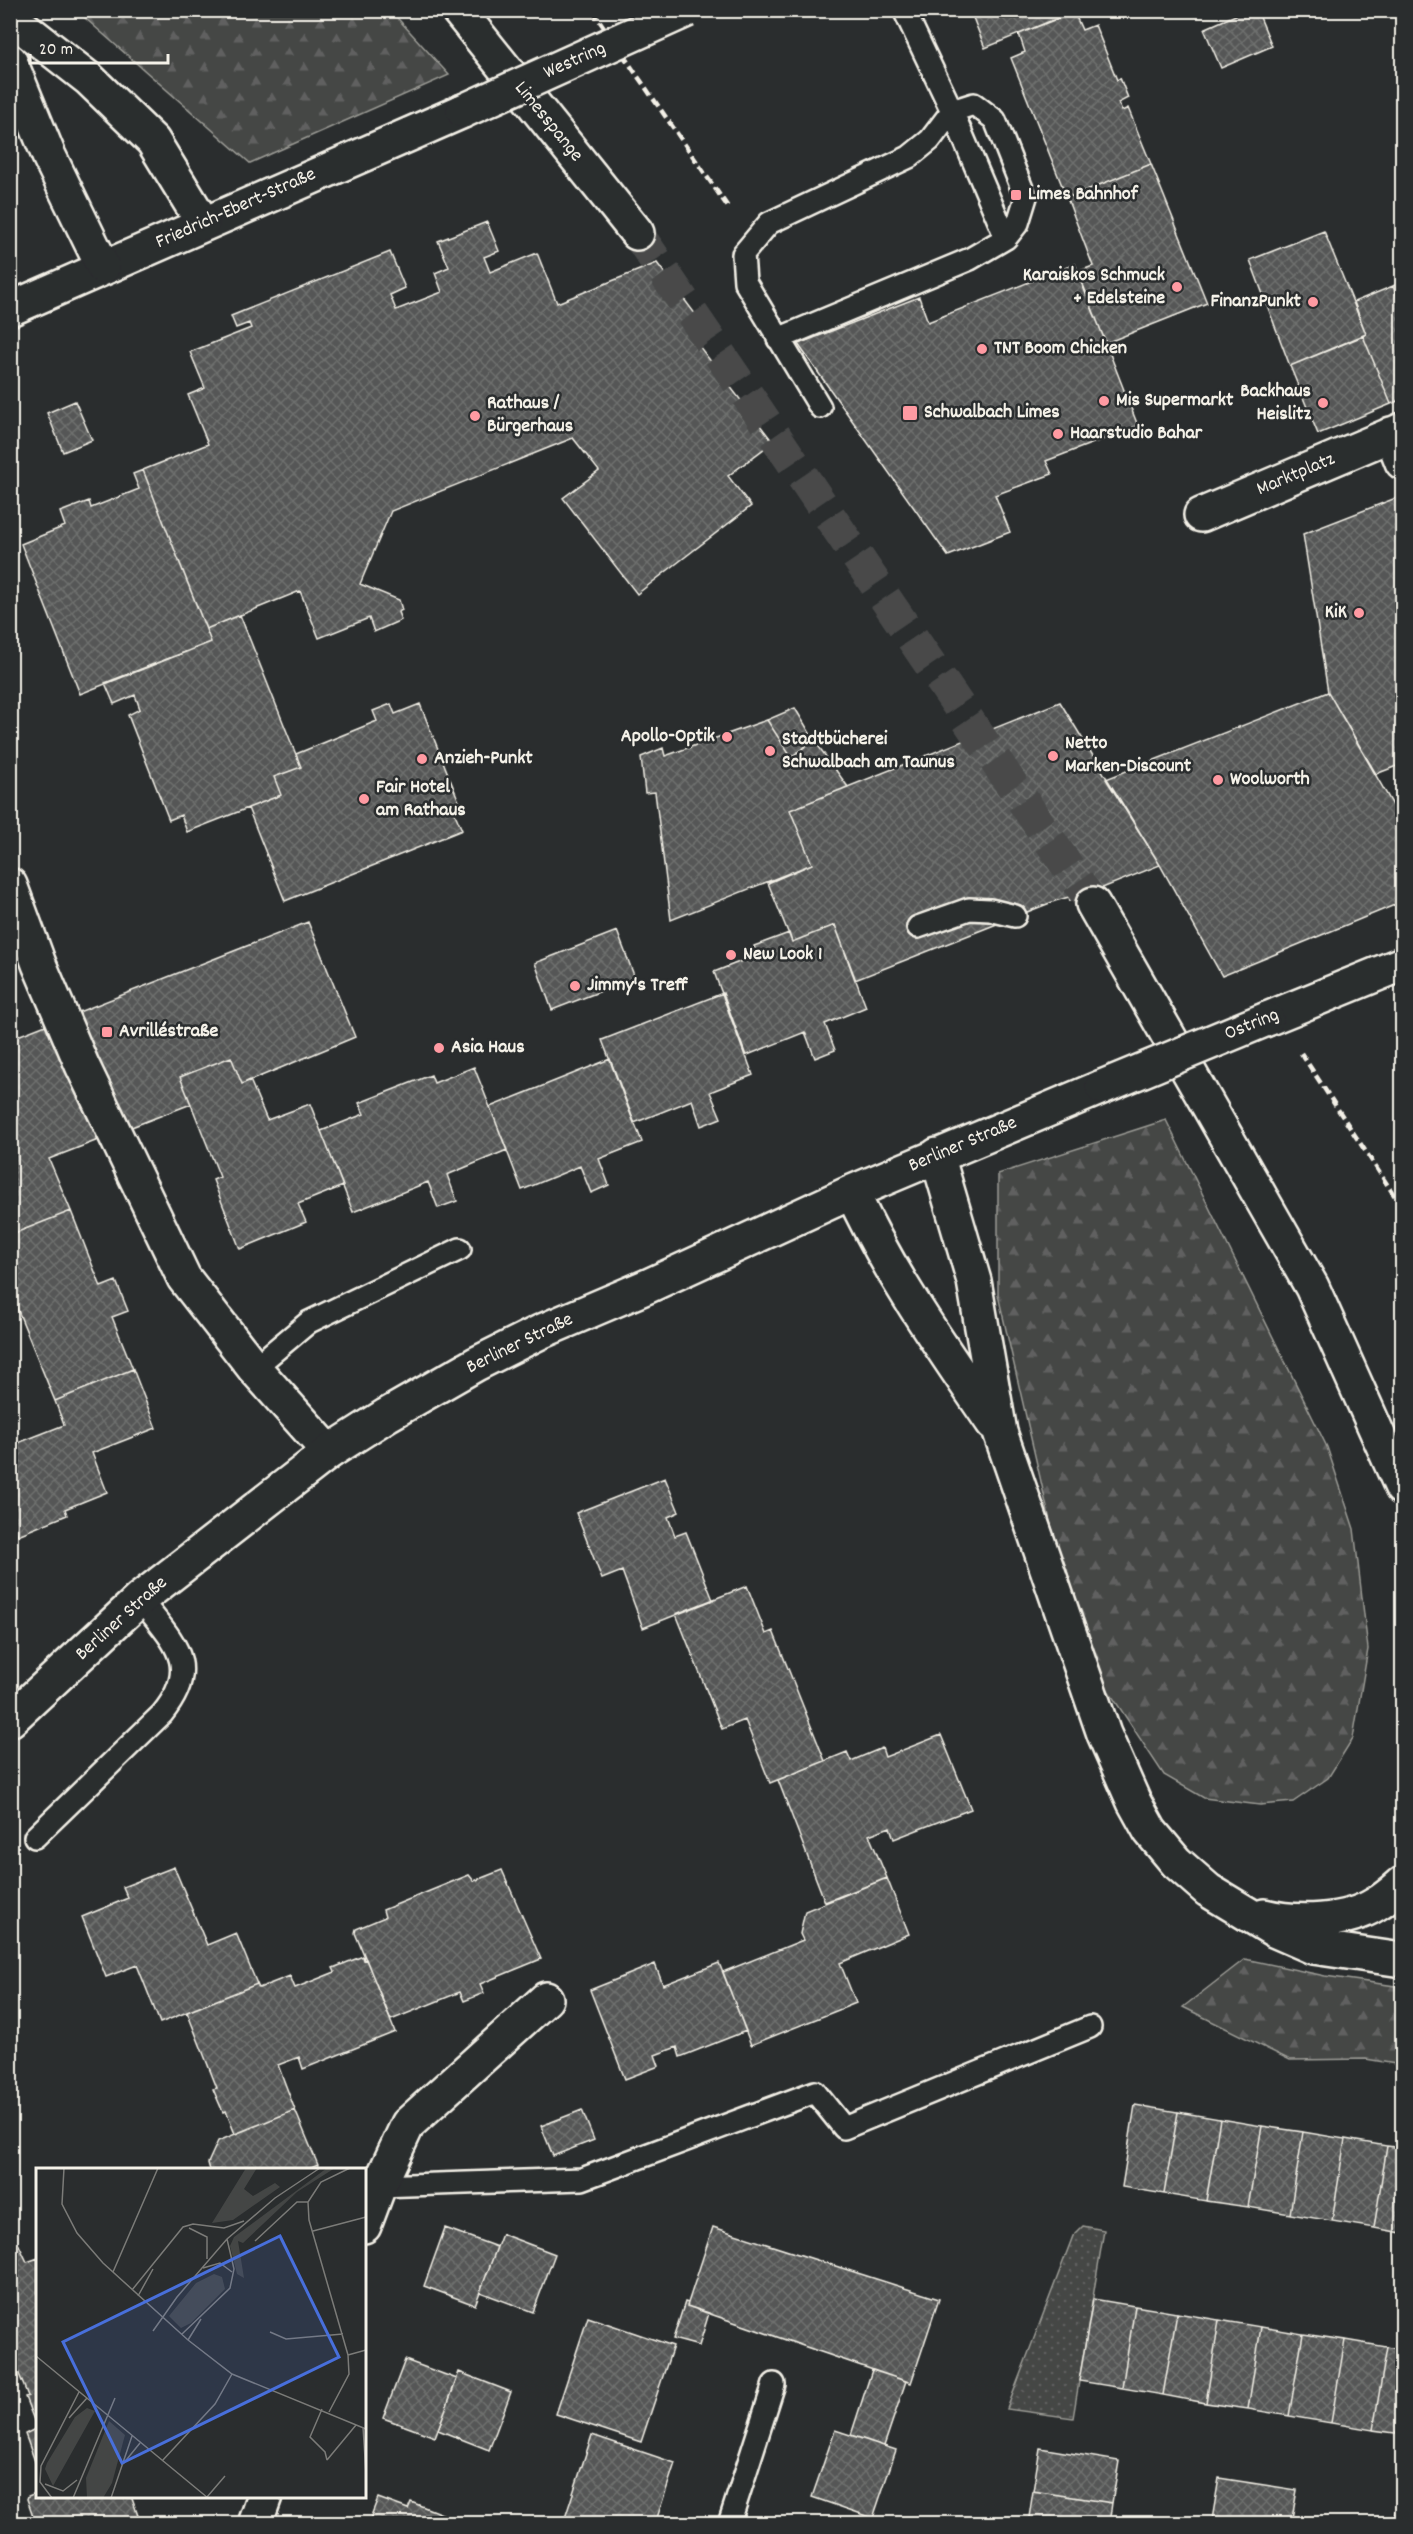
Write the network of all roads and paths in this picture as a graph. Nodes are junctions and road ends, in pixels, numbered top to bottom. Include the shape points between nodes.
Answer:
1 (458, 10) edge
2 (687, 10) edge
3 (904, 10) edge
4 (10, 17) edge
5 (10, 61) edge
6 (464, 111) joint
7 (952, 111) junction
8 (203, 223) junction
9 (637, 233) tunnel mouth
10 (1006, 238) junction
11 (103, 267) junction
12 (10, 309) edge
13 (778, 339) junction
14 (820, 407) dead end
15 (1399, 442) edge
16 (1201, 515) dead end
17 (10, 885) edge
18 (1093, 904) tunnel mouth
19 (1016, 916) dead end
20 (918, 927) dead end
21 (1402, 964) edge
22 (1102, 1087) joint
23 (938, 1155) junction
24 (852, 1192) junction
25 (460, 1249) dead end
26 (254, 1368) junction
27 (1000, 1432) junction
28 (329, 1452) junction
29 (1402, 1488) edge
30 (140, 1599) junction
31 (10, 1720) edge
32 (34, 1837) dead end
33 (1402, 1884) edge
34 (1239, 1910) junction
35 (1402, 1960) edge
36 (546, 2000) dead end
37 (1090, 2027) dead end
38 (379, 2186) junction
39 (366, 2221) edge
40 (774, 2384) dead end
41 (264, 2498) edge
42 (255, 2523) edge
43 (729, 2523) edge

1 - 9 street, Limesspange
2 - 6 street, Westring, bridge
3 - 7 lane
4 - 8 street via 90,79 153,141
5 - 11 street via 48,156
6 - 8 street, Friedrich-Ebert-Straße
7 - 10 lane
7 - 10 lane via 974,104 995,120 1026,197 1018,224
7 - 13 lane via 930,140 909,157 769,223 752,241 743,254 745,282
8 - 11 street, Friedrich-Ebert-Straße
10 - 13 lane via 928,278
11 - 12 street, Friedrich-Ebert-Straße
13 - 14 lane
15 - 16 street, Marktplatz
17 - 26 street via 82,1065 184,1278
18 - 29 street via 1312,1287
19 - 20 lane via 969,909
21 - 22 street, Ostring, bridge
22 - 23 street, Berliner Straße
23 - 24 street, Berliner Straße
23 - 27 street via 974,1281
24 - 27 street via 873,1238 912,1304
24 - 28 street, Berliner Straße via 540,1332 476,1364
25 - 26 lane via 309,1322
26 - 28 street
27 - 34 street via 1104,1734 1134,1802 1150,1831 1176,1862
28 - 30 street, Berliner Straße
30 - 31 street, Berliner Straße
30 - 32 lane via 178,1651 184,1676 175,1699
33 - 34 street via 1374,1906 1330,1920 1279,1919
34 - 35 street via 1313,1947
36 - 38 street via 408,2124
37 - 38 lane via 844,2128 815,2091 582,2179
38 - 39 street
40 - 43 lane
41 - 42 street

